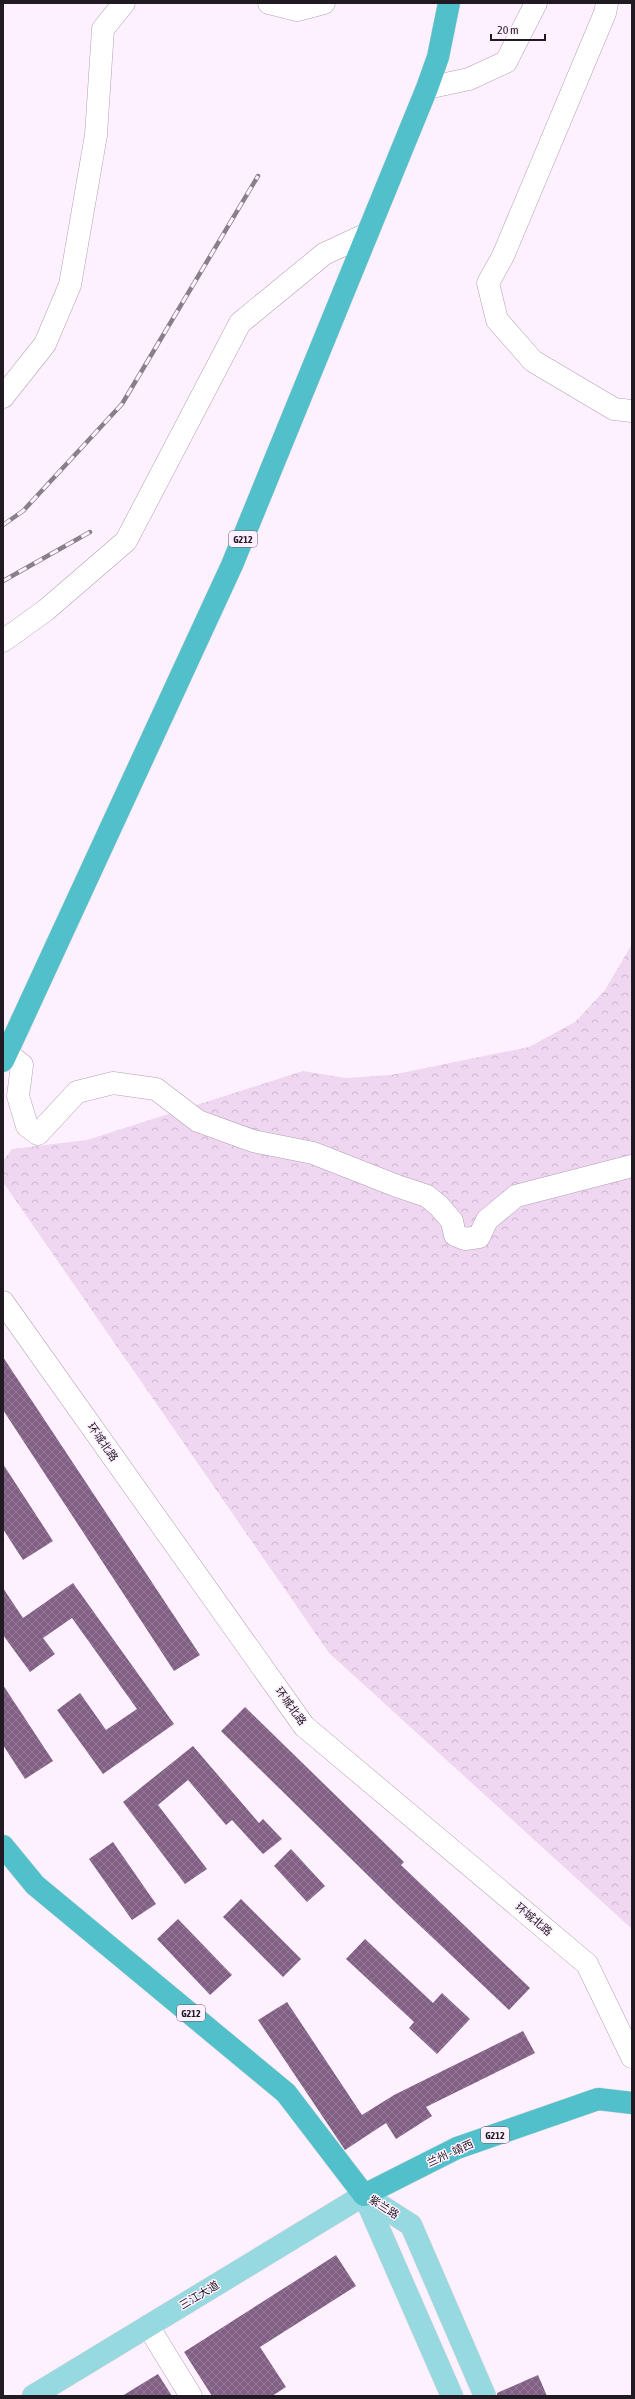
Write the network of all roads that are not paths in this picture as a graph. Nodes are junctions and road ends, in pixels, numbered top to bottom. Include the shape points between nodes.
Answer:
1 (124, 3) edge
2 (269, 3) edge
3 (324, 3) edge
4 (449, 3) edge
5 (536, 3) edge
6 (606, 3) edge
7 (427, 88) junction
8 (367, 234) junction
9 (3, 397) edge
10 (632, 411) edge
11 (3, 640) edge
12 (5, 1057) edge
13 (632, 1166) edge
14 (3, 1302) edge
15 (3, 1846) edge
16 (632, 2057) edge
17 (632, 2103) edge
18 (364, 2195) junction
19 (148, 2326) junction
20 (33, 2396) edge
21 (191, 2396) edge
22 (452, 2396) edge
23 (485, 2396) edge

1 - 9 street via 103,28 96,135 70,285 45,344
2 - 3 street via 297,10
4 - 7 highway, G212 via 438,58
5 - 7 street via 506,62 469,79
6 - 10 street via 605,13 503,256 488,283 497,320 533,361 614,409
7 - 8 highway, G212
8 - 11 street via 324,254 240,323 126,541 46,610
8 - 12 highway, G212 via 232,565
12 - 13 street via 22,1065 18,1096 27,1126 38,1134 77,1092 113,1083 156,1089 198,1120 253,1140 313,1153 427,1196 452,1221 455,1235 465,1239 479,1237 487,1220 516,1196
14 - 16 street, 环城北路 via 304,1726 587,1964
15 - 18 highway, G212 via 35,1885 286,2094
17 - 18 highway, 兰州 - 靖西 / G212 via 598,2099 457,2148
18 - 19 main road, 三江大道
18 - 22 main road, 紫兰路
18 - 23 main road, 紫兰路 via 411,2225
19 - 20 main road, 三江大道
19 - 21 street

